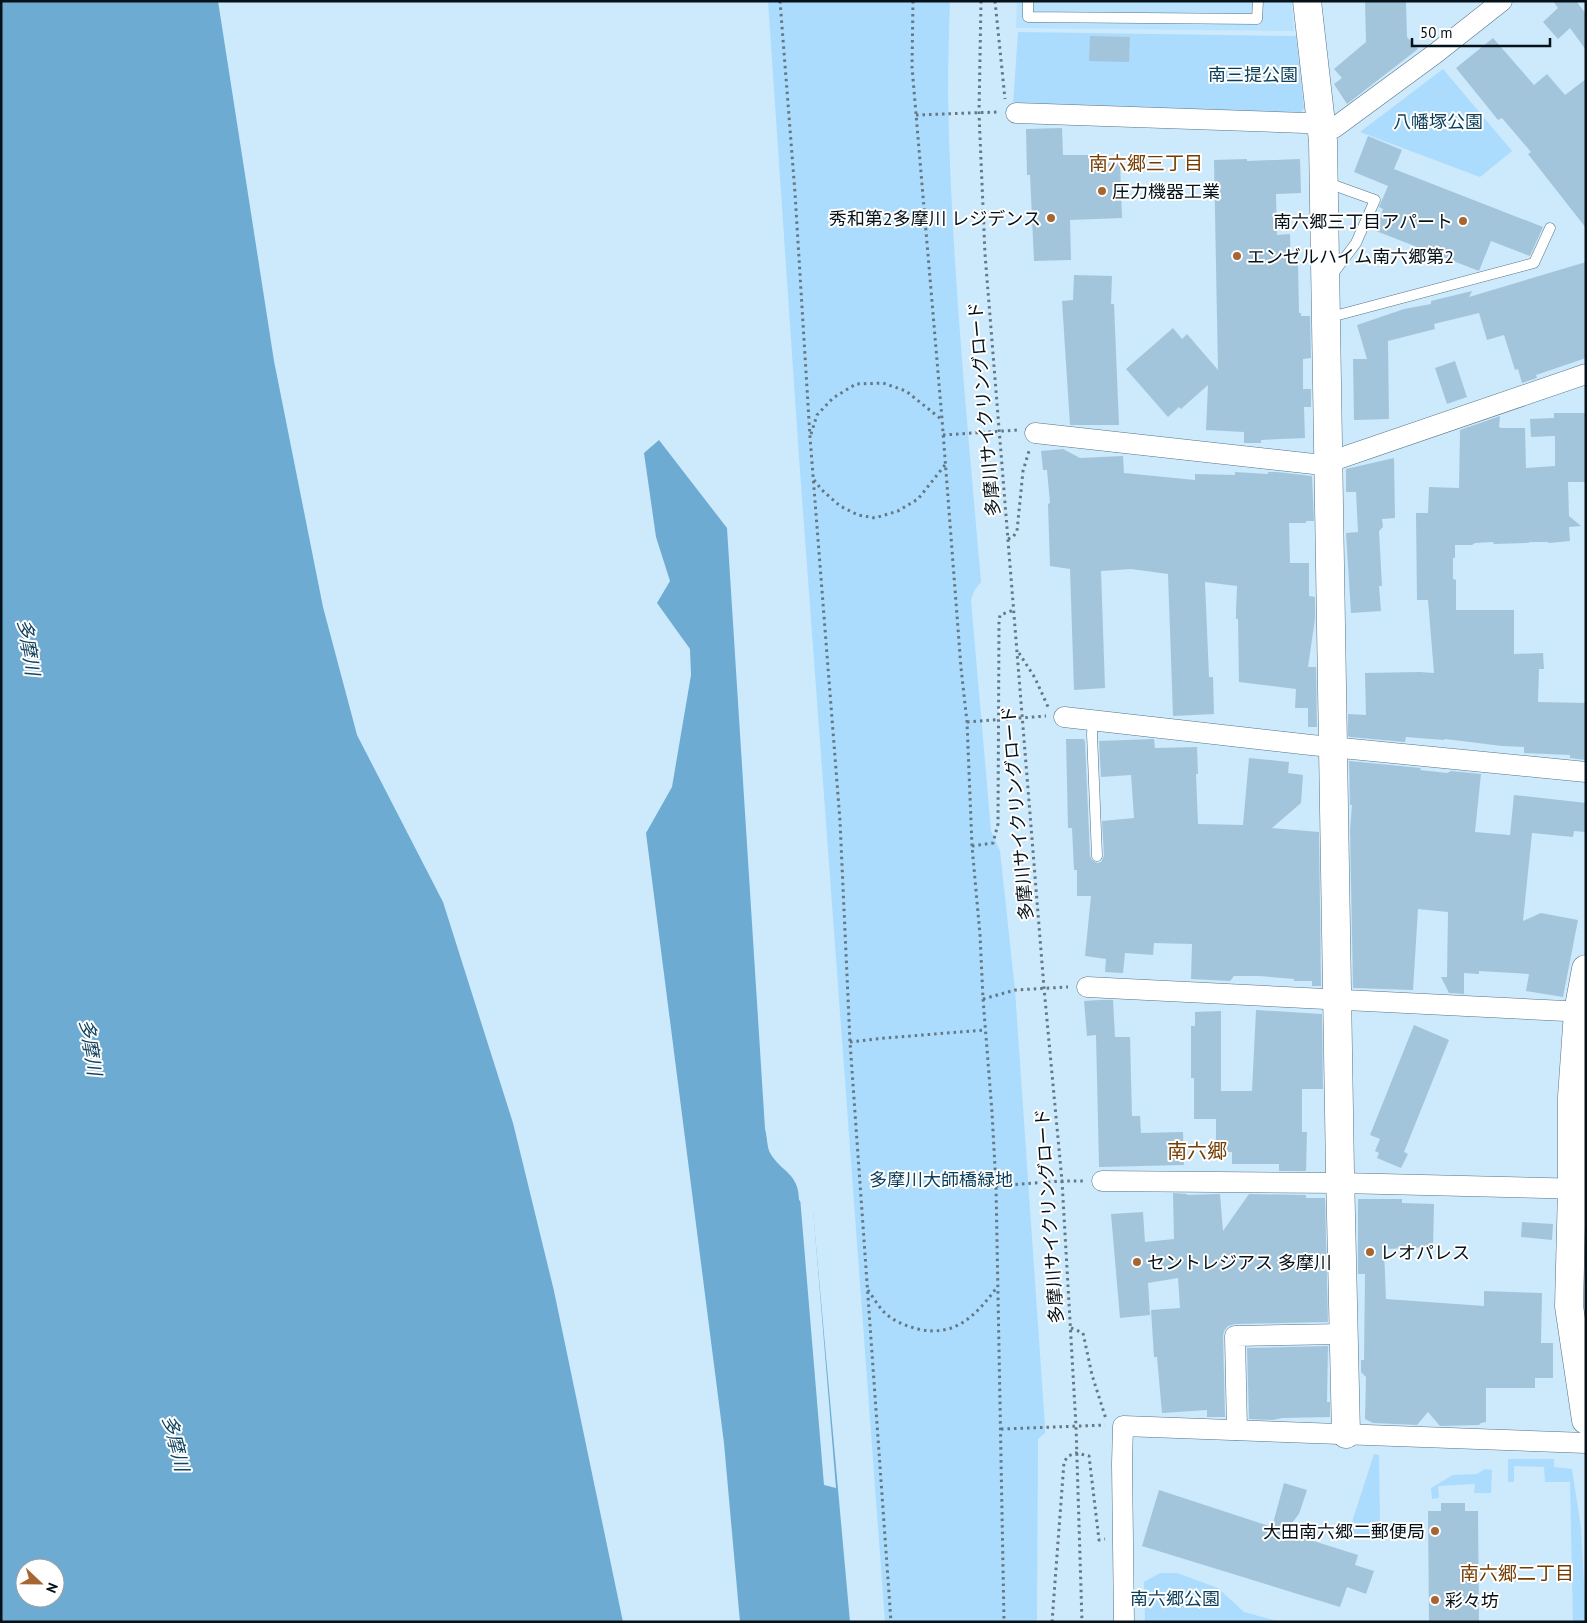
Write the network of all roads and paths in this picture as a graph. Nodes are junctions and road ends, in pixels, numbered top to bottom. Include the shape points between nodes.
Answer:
1 (780, 1) edge
2 (913, 1) edge
3 (981, 1) edge
4 (995, 1) edge
5 (1028, 1) edge
6 (1258, 1) edge
7 (1307, 1) edge
8 (1502, 1) edge
9 (1011, 108) joint
10 (989, 112) dead end
11 (979, 113) junction
12 (916, 115) junction
13 (1322, 126) junction
14 (1324, 181) junction
15 (1550, 228) dead end
16 (1326, 283) junction
17 (1326, 318) junction
18 (1586, 374) edge
19 (942, 419) junction
20 (1009, 430) dead end
21 (999, 432) junction
22 (1035, 434) joint
23 (943, 435) junction
24 (810, 437) junction
25 (1330, 462) junction
26 (945, 464) junction
27 (814, 480) junction
28 (1008, 539) junction
29 (1014, 610) junction
30 (1018, 651) junction
31 (1055, 715) junction
32 (1022, 718) junction
33 (999, 720) junction
34 (1093, 720) junction
35 (967, 722) junction
36 (1333, 747) junction
37 (1586, 772) edge
38 (972, 846) junction
39 (1097, 856) dead end
40 (1586, 968) edge
41 (1079, 987) joint
42 (1044, 988) junction
43 (983, 999) junction
44 (1337, 999) junction
45 (1582, 1012) edge
46 (985, 1030) junction
47 (850, 1042) junction
48 (1062, 1181) junction
49 (1094, 1181) joint
50 (1341, 1184) junction
51 (996, 1186) junction
52 (1579, 1189) edge
53 (998, 1286) junction
54 (868, 1289) junction
55 (1070, 1328) junction
56 (1344, 1334) junction
57 (1586, 1420) edge
58 (1101, 1425) dead end
59 (1112, 1425) dead end
60 (1076, 1426) junction
61 (1001, 1429) junction
62 (1237, 1430) junction
63 (1346, 1434) junction
64 (1586, 1443) edge
65 (1076, 1453) junction
66 (1105, 1531) dead end
67 (891, 1622) edge
68 (1004, 1622) edge
69 (1052, 1622) edge
70 (1082, 1622) edge
71 (1124, 1622) edge

1 - 24 path
2 - 12 path via 912,68
3 - 11 path, 多摩川サイクリングロード
4 - 9 path
5 - 6 lane via 1028,16 1257,19
7 - 13 street
8 - 13 street via 1334,128
9 - 13 street
10 - 11 path
11 - 12 path
11 - 21 path, 多摩川サイクリングロード via 985,254
12 - 19 path
13 - 14 street
14 - 16 street
14 - 16 lane via 1375,200 1356,243
15 - 17 lane via 1534,264
16 - 17 street
17 - 25 street
18 - 25 street
19 - 23 path
19 - 24 path via 906,391 883,383 856,384 833,398 817,415
20 - 21 path
21 - 23 path
21 - 28 path, 多摩川サイクリングロード
22 - 25 street via 1314,464
22 - 28 path via 1023,471 1017,532
23 - 26 path
24 - 27 path
25 - 36 street
26 - 27 path via 918,500 875,518 858,515 840,506
26 - 35 path
27 - 47 path via 840,821
28 - 29 path, 多摩川サイクリングロード
29 - 30 path, 多摩川サイクリングロード
29 - 33 path via 1000,615 999,622
30 - 31 path
30 - 32 path, 多摩川サイクリングロード
31 - 32 path
31 - 34 street
32 - 33 path
32 - 42 path, 多摩川サイクリングロード
33 - 35 path
33 - 38 path via 995,840
34 - 36 street
34 - 39 lane
35 - 38 path
36 - 37 street
36 - 44 street
38 - 43 path
40 - 45 street
41 - 42 path
41 - 44 street
42 - 43 path via 1015,990
42 - 48 path, 多摩川サイクリングロード
43 - 46 path
44 - 45 street
44 - 50 street
45 - 52 street via 1572,1097
46 - 47 path
46 - 51 path
47 - 54 path
48 - 49 path
48 - 51 path
48 - 55 path, 多摩川サイクリングロード
49 - 50 street
50 - 52 street
50 - 56 street
51 - 53 path
52 - 57 street via 1569,1306
53 - 54 path via 966,1321 950,1329 929,1332 906,1326 884,1312
53 - 61 path
54 - 67 path
55 - 59 path via 1083,1333 1105,1418
55 - 60 path, 多摩川サイクリングロード
56 - 62 street via 1235,1336
56 - 63 street
58 - 60 path
60 - 61 path
60 - 65 path, 多摩川サイクリングロード
61 - 68 path
62 - 63 street
62 - 71 street via 1123,1426
63 - 64 street
65 - 66 path via 1089,1456 1099,1540 1105,1540
65 - 69 path via 1064,1462
65 - 70 path, 多摩川サイクリングロード

